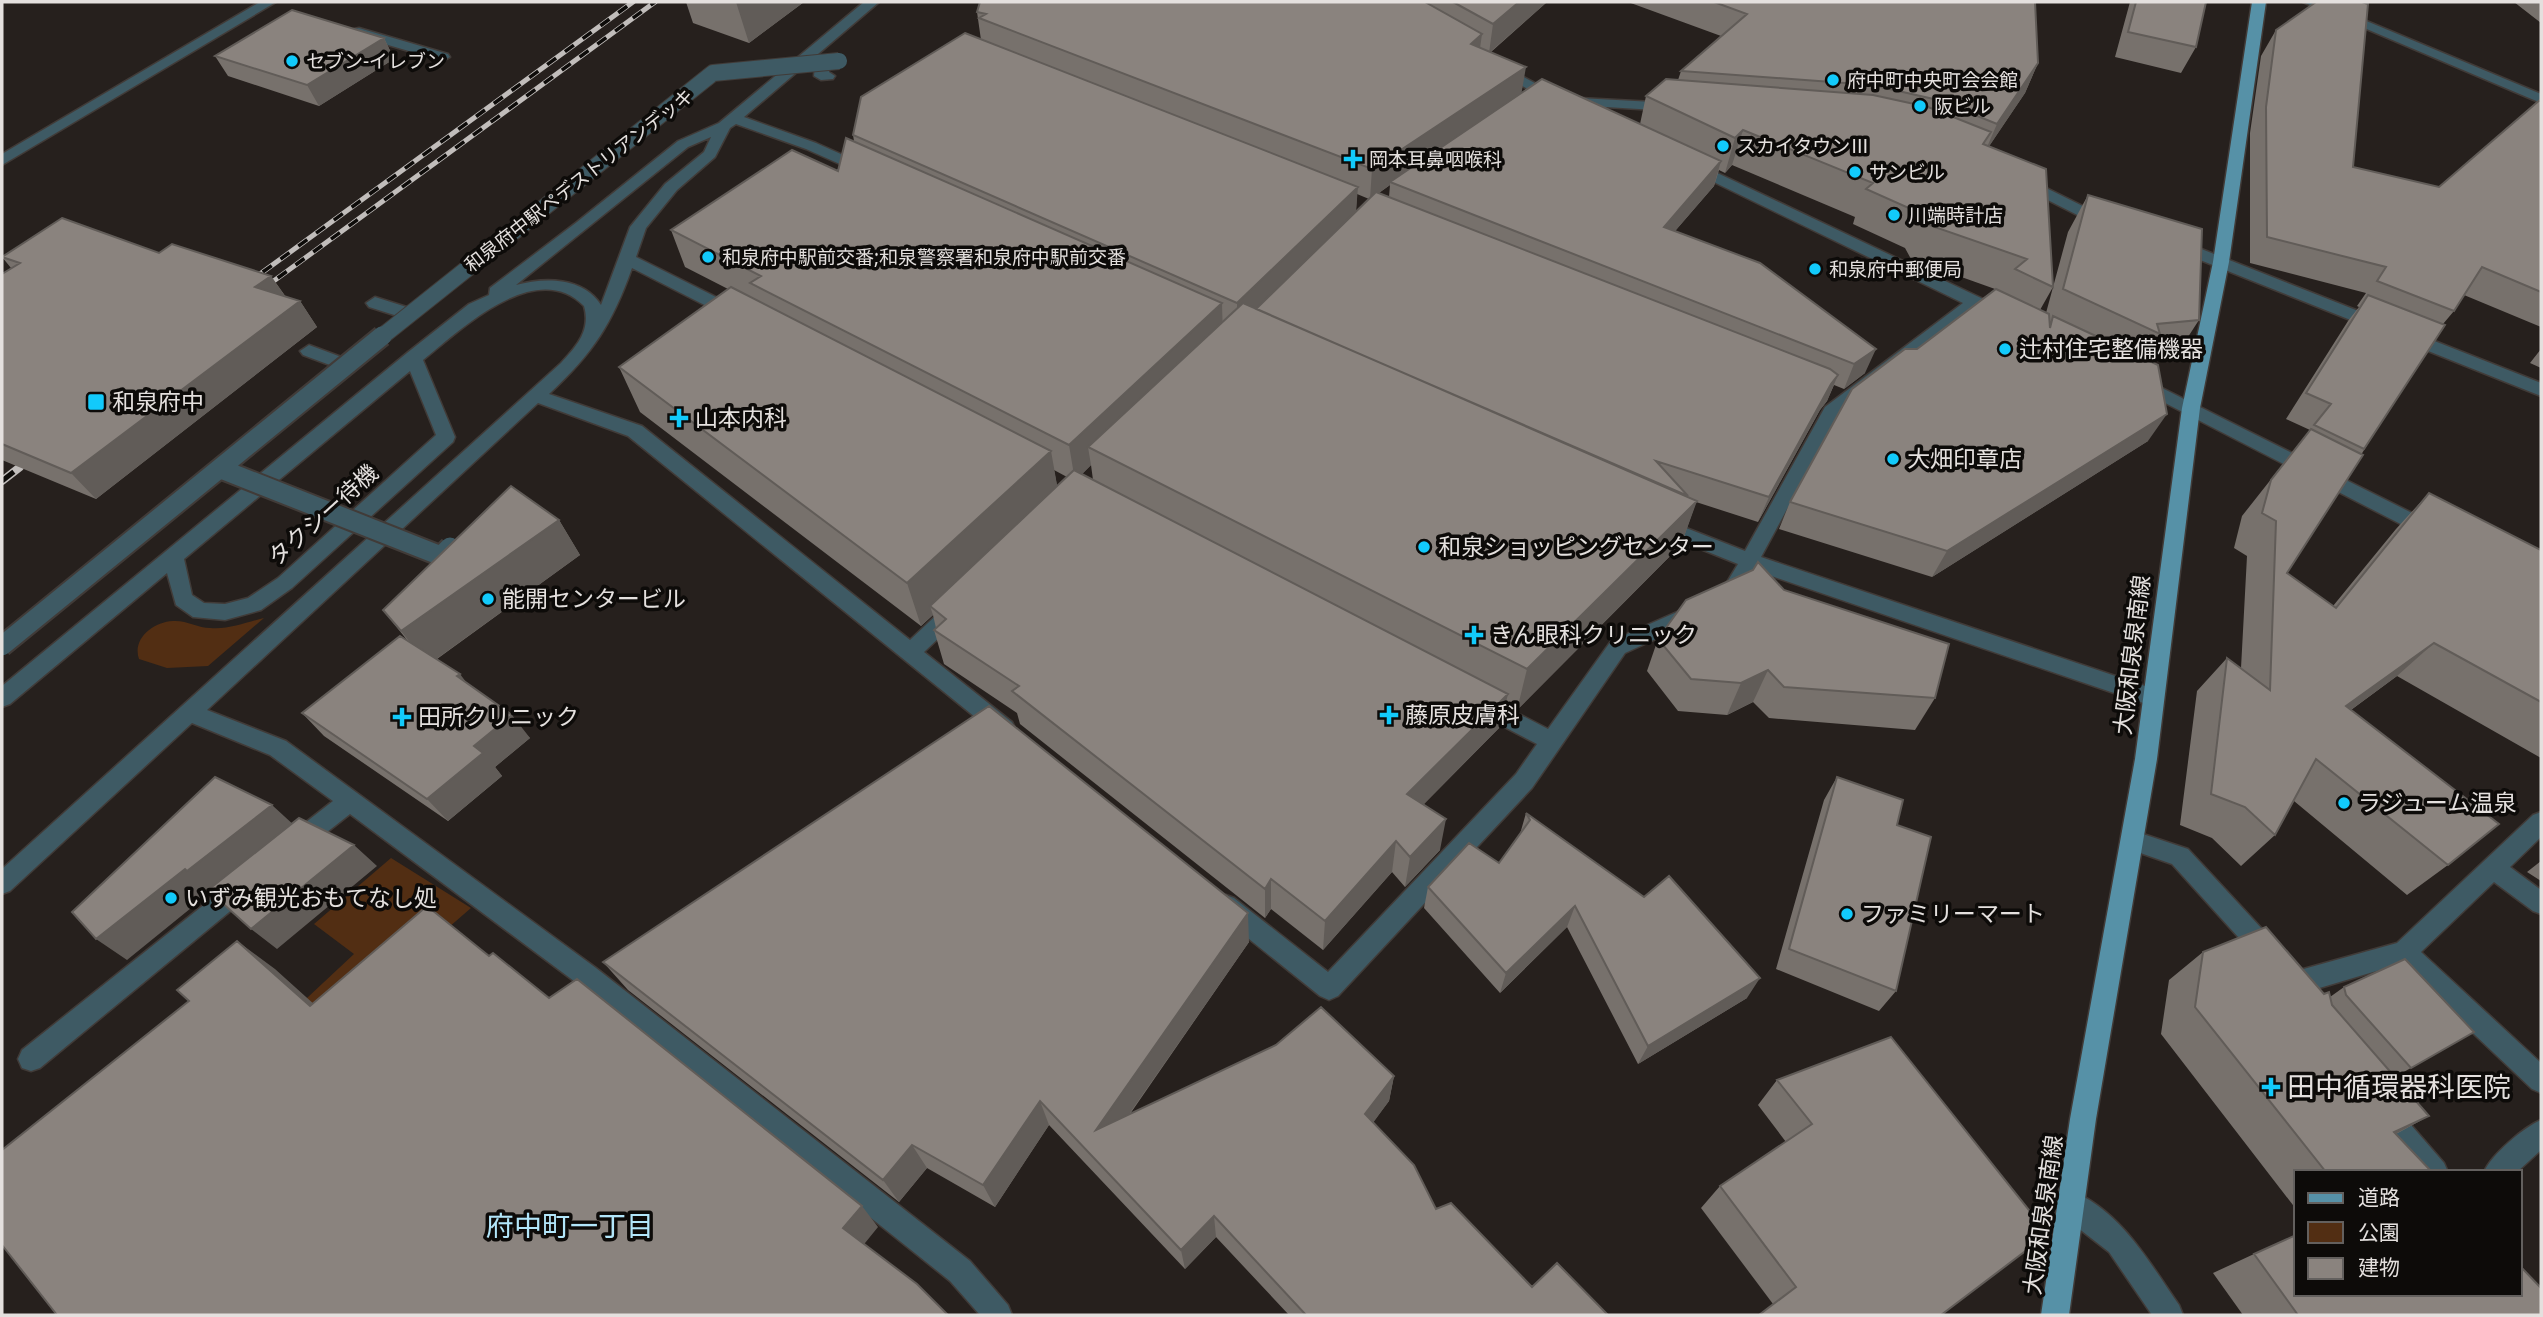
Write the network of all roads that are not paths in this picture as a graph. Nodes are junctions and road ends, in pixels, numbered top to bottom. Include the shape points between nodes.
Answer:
1 (872, 2) edge
2 (2259, 2) edge
3 (2310, 2) edge
4 (267, 4) edge
5 (342, 27) edge
6 (443, 57) dead end
7 (1484, 59) edge
8 (833, 64) dead end
9 (2541, 99) edge
10 (1559, 102) junction
11 (1688, 108) edge
12 (1597, 120) edge
13 (729, 122) junction
14 (1672, 156) edge
15 (2, 160) edge
16 (2006, 172) edge
17 (887, 179) edge
18 (2118, 227) edge
19 (2155, 238) edge
20 (625, 258) junction
21 (2221, 262) junction
22 (1975, 302) junction
23 (375, 303) dead end
24 (475, 308) junction
25 (410, 314) junction
26 (1999, 314) edge
27 (752, 323) edge
28 (593, 333) junction
29 (309, 351) dead end
30 (413, 357) junction
31 (346, 365) junction
32 (2131, 379) edge
33 (1826, 389) edge
34 (2541, 390) edge
35 (536, 396) junction
36 (1844, 401) junction
37 (2191, 408) junction
38 (221, 469) junction
39 (1645, 518) edge
40 (2442, 536) edge
41 (450, 547) edge
42 (174, 556) junction
43 (1750, 561) junction
44 (970, 597) edge
45 (2, 646) edge
46 (910, 653) junction
47 (1455, 691) edge
48 (2152, 697) junction
49 (2, 698) edge
50 (188, 712) junction
51 (988, 715) junction
52 (965, 730) edge
53 (1020, 741) edge
54 (1553, 742) junction
55 (348, 802) junction
56 (2541, 822) edge
57 (2134, 841) junction
58 (2493, 868) junction
59 (2, 884) edge
60 (1212, 894) edge
61 (2541, 903) edge
62 (2404, 952) junction
63 (610, 961) edge
64 (587, 976) junction
65 (2296, 983) junction
66 (2302, 1009) edge
67 (31, 1059) dead end
68 (2541, 1080) edge
69 (2365, 1092) edge
70 (2541, 1133) edge
71 (2433, 1170) edge
72 (2499, 1170) edge
73 (2070, 1204) junction
74 (998, 1315) edge
75 (2055, 1315) edge
76 (2169, 1315) edge

1 - 13 street
2 - 21 main road, 大阪和泉泉南線
3 - 9 street
4 - 15 street
5 - 6 street
7 - 10 street via 1536,96
8 - 25 street, 和泉府中駅ペデストリアンデッキ, bridge via 713,73
10 - 11 street
10 - 12 street
13 - 17 street via 811,146
13 - 20 street via 710,154 671,187 638,227
13 - 24 street via 683,144
14 - 22 street
16 - 18 street
19 - 21 street
20 - 27 street
20 - 28 street via 611,302
21 - 34 street
21 - 37 main road, 大阪和泉泉南線
22 - 26 street
22 - 36 street
23 - 25 street
24 - 28 street via 520,289 547,285 573,290 594,309
24 - 30 street
25 - 31 street, 和泉府中駅ペデストリアンデッキ, bridge
28 - 35 street via 583,350
29 - 31 street
30 - 42 street
30 - 42 street, タクシー待機 via 446,437 285,583 254,604 225,612 200,611 183,599
31 - 38 street, 和泉府中駅ペデストリアンデッキ, bridge
32 - 37 street
33 - 36 street
35 - 46 street via 635,431
35 - 50 street
36 - 43 street via 1831,411
37 - 40 street
37 - 48 main road, 大阪和泉泉南線
38 - 41 street, bridge via 442,556
38 - 45 street, 和泉府中駅ペデストリアンデッキ, bridge
39 - 43 street
42 - 49 street
43 - 48 street
43 - 54 street via 1731,595 1618,647
44 - 46 street
46 - 51 street
47 - 54 street
48 - 57 main road, 大阪和泉泉南線
50 - 55 street via 278,748
50 - 59 street
51 - 52 street
51 - 53 street
54 - 60 street via 1524,781 1329,988
55 - 64 street
55 - 67 street
56 - 58 street
57 - 65 street via 2180,856
57 - 73 main road, 大阪和泉泉南線
58 - 61 street
58 - 62 street
62 - 65 street
62 - 68 street
63 - 64 street
64 - 74 street via 960,1271
65 - 66 street
69 - 71 street
70 - 72 street
73 - 75 main road, 大阪和泉泉南線
73 - 76 street via 2119,1242

